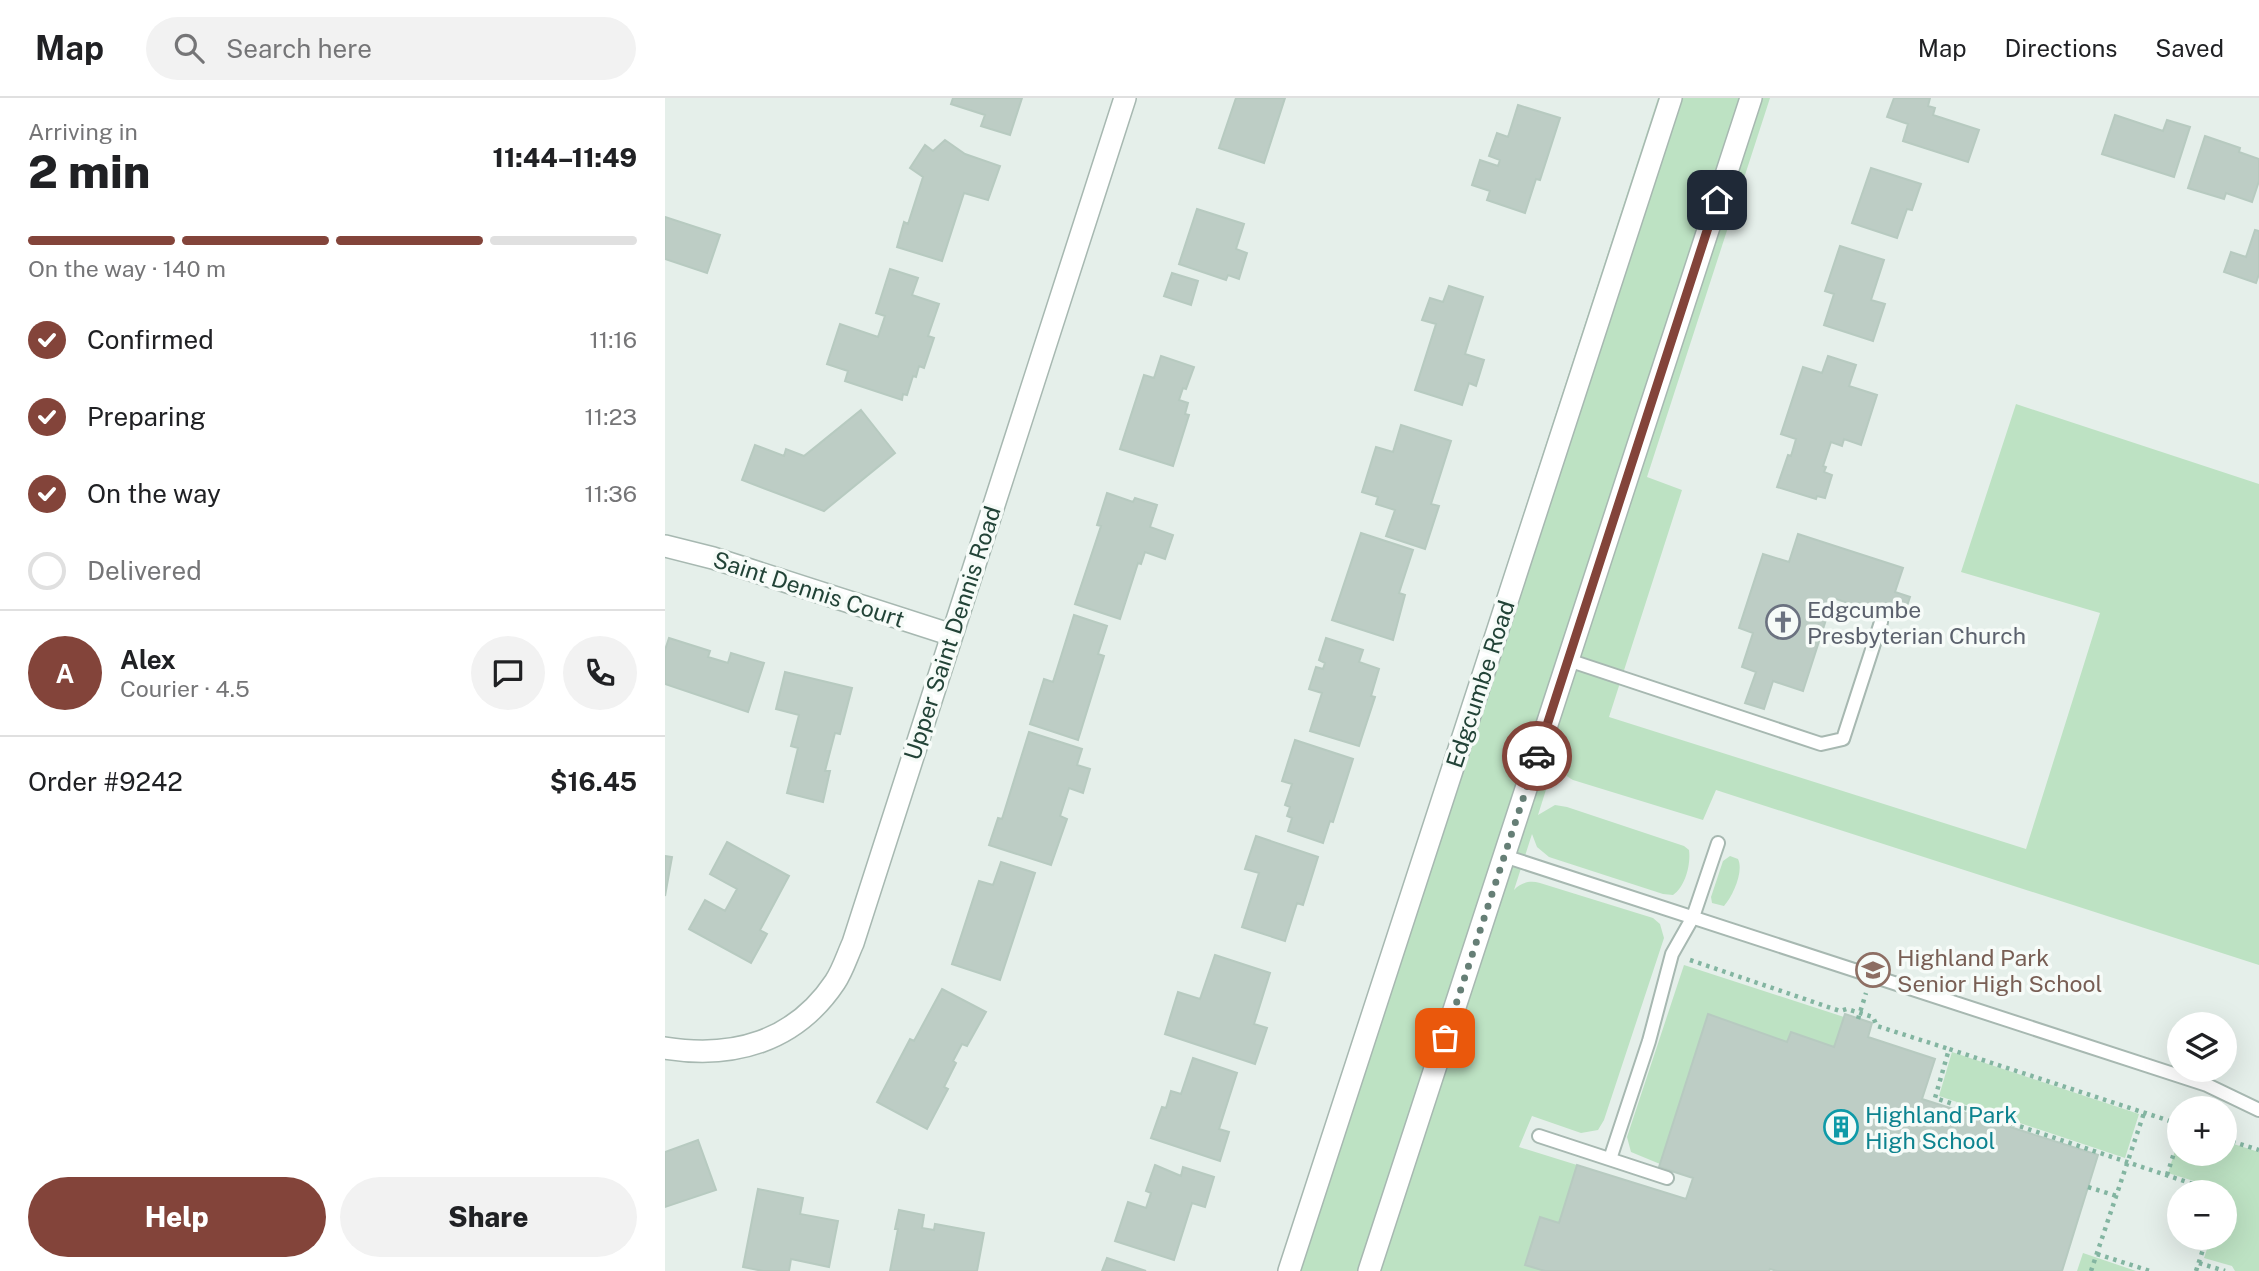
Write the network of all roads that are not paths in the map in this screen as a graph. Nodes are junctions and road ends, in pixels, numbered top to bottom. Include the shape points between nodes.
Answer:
1 (1125, 98) edge
2 (1671, 98) edge
3 (1751, 98) edge
4 (665, 546) edge
5 (1881, 622) dead end
6 (952, 635) junction
7 (1568, 660) junction
8 (1718, 843) dead end
9 (1504, 856) junction
10 (1693, 918) junction
11 (665, 1048) edge
12 (2259, 1110) edge
13 (1539, 1136) dead end
14 (1610, 1159) junction
15 (1667, 1178) dead end
16 (1289, 1271) edge
17 (1369, 1271) edge

1 - 6 street, Upper Saint Dennis Road
2 - 16 street, Edgcumbe Road
3 - 7 street
4 - 6 street, Saint Dennis Court
5 - 7 lane via 1843,739 1821,744
6 - 11 street, Upper Saint Dennis Road via 853,943 836,980 817,1005 767,1040 707,1053
7 - 9 street
8 - 10 lane
9 - 10 lane
9 - 17 street
10 - 12 lane via 2207,1085
10 - 14 lane via 1672,954
13 - 14 lane
14 - 15 lane

